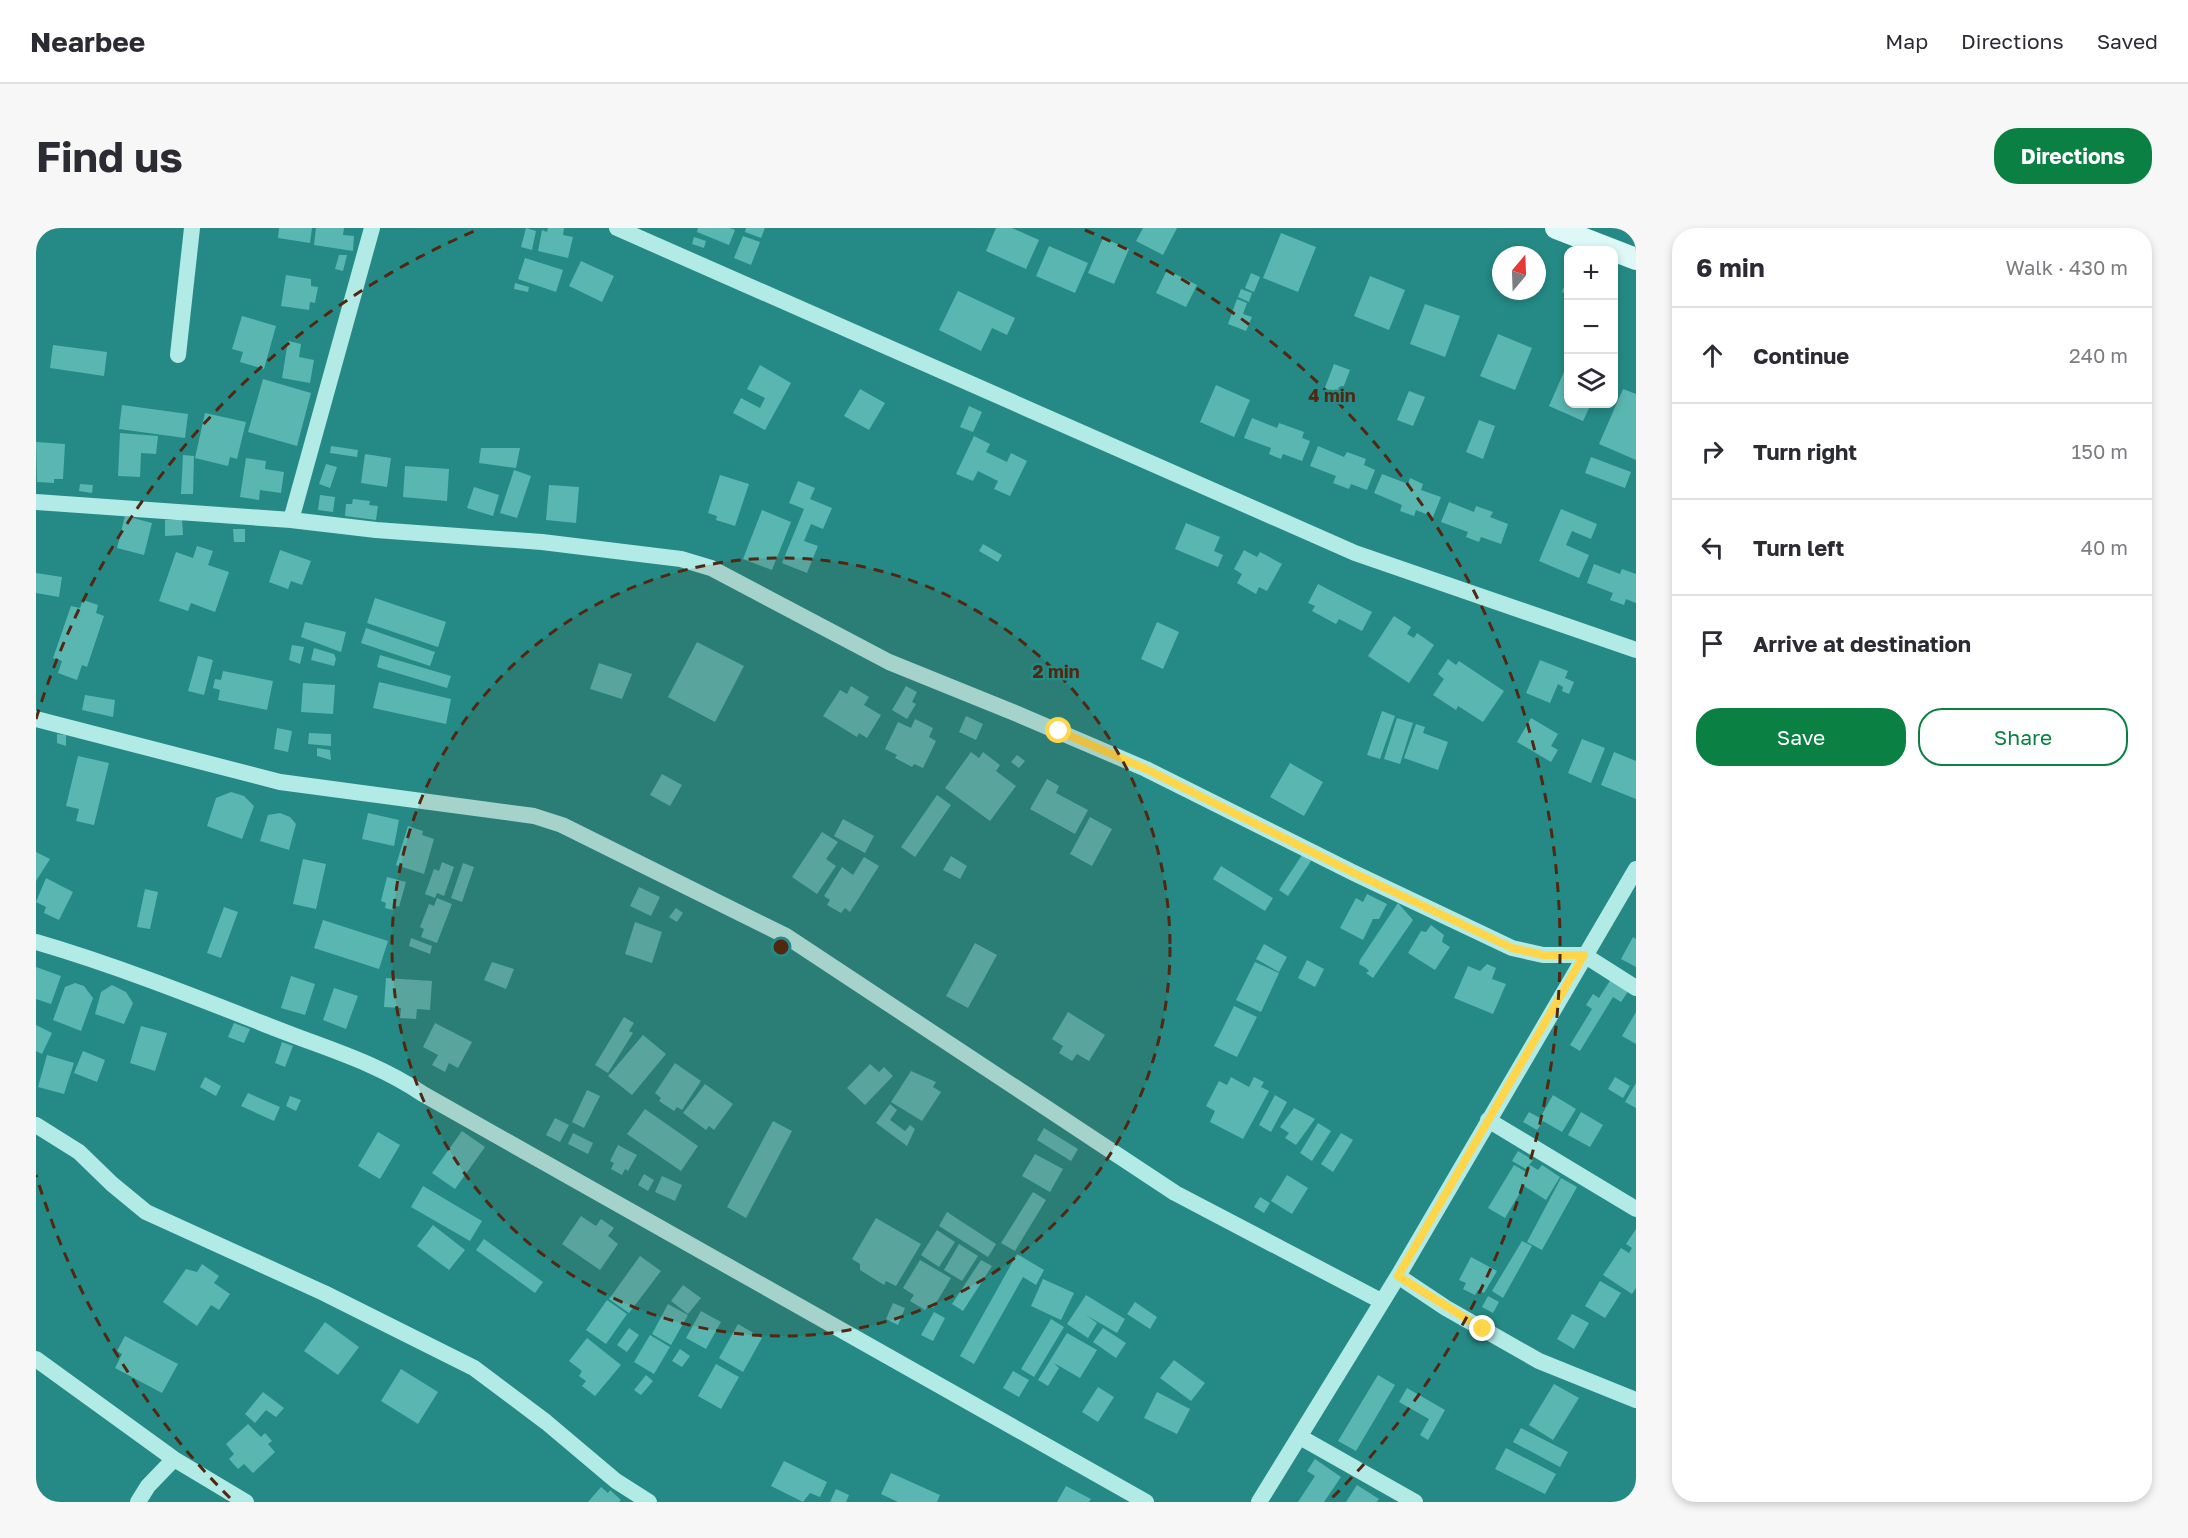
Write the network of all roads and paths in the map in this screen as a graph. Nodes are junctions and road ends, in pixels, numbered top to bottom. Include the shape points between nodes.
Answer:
1 (192, 228) edge
2 (372, 228) edge
3 (617, 228) edge
4 (1556, 228) edge
5 (1636, 259) edge
6 (178, 355) dead end
7 (36, 501) edge
8 (291, 520) junction
9 (1636, 650) edge
10 (36, 719) edge
11 (1636, 869) edge
12 (36, 942) edge
13 (1584, 955) junction
14 (1636, 988) edge
15 (1488, 1120) junction
16 (36, 1125) edge
17 (1636, 1209) edge
18 (1398, 1276) junction
19 (1381, 1302) junction
20 (36, 1359) edge
21 (1636, 1400) edge
22 (1300, 1437) junction
23 (174, 1459) junction
24 (138, 1502) edge
25 (246, 1502) edge
26 (649, 1502) edge
27 (1146, 1502) edge
28 (1259, 1502) edge
29 (1415, 1502) edge

1 - 6 street
2 - 8 street
3 - 9 street via 1355,553
4 - 5 street
7 - 8 street
8 - 13 street via 542,542 681,559 711,568 889,663 1146,769 1512,948 1543,955
10 - 19 street via 280,782 534,816 562,825 786,936 1175,1193
11 - 13 street
12 - 27 street via 158,982 392,1074
13 - 14 street
13 - 15 street
15 - 17 street
15 - 18 street
16 - 26 street via 79,1152 146,1212 324,1293 474,1368 616,1481
18 - 19 street
18 - 21 street via 1539,1360
19 - 22 street
20 - 23 street
22 - 28 street
22 - 29 street
23 - 24 street
23 - 25 street

